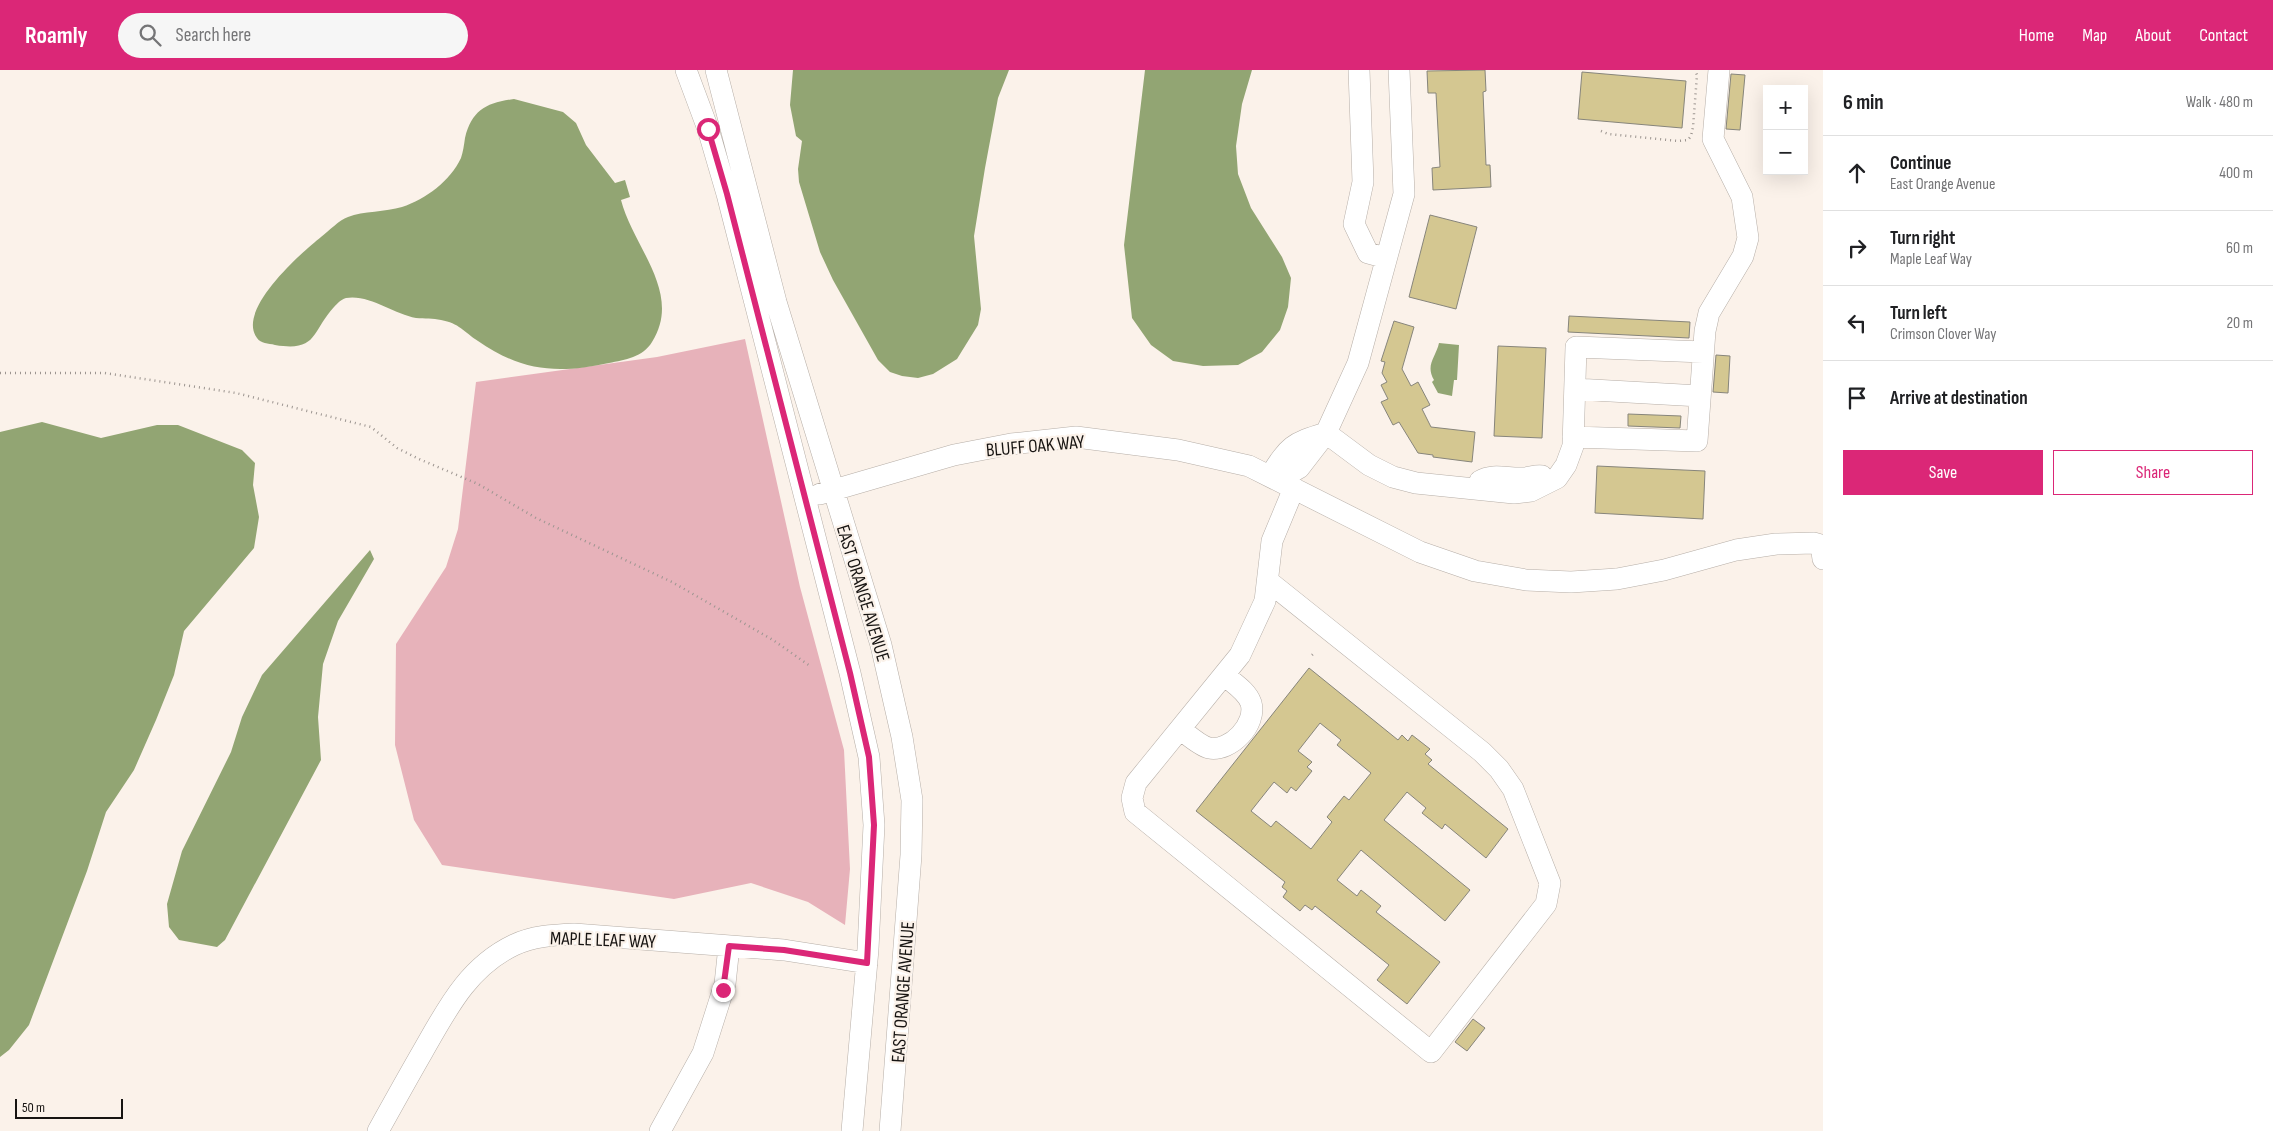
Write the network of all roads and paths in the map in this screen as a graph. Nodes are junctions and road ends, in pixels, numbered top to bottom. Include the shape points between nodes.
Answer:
1 (686, 70) edge
2 (716, 70) edge
3 (1359, 70) edge
4 (1399, 70) edge
5 (1696, 70) edge
6 (1719, 70) edge
7 (1601, 131) dead end
8 (1386, 258) junction
9 (1703, 352) junction
10 (0, 373) edge
11 (1575, 389) junction
12 (1700, 396) junction
13 (1326, 433) junction
14 (1573, 437) junction
15 (1281, 481) junction
16 (832, 489) junction
17 (805, 500) junction
18 (1822, 549) edge
19 (1268, 581) junction
20 (810, 666) dead end
21 (1224, 675) junction
22 (1180, 729) junction
23 (729, 946) junction
24 (867, 963) junction
25 (378, 1131) edge
26 (660, 1131) edge
27 (852, 1131) edge
28 (890, 1131) edge

1 - 17 street, EAST ORANGE AVENUE via 727,194
2 - 16 street, EAST ORANGE AVENUE via 776,302
3 - 8 street via 1363,182 1354,224 1368,253
4 - 8 street via 1404,194
5 - 7 path via 1693,127 1688,140
6 - 9 street via 1713,139 1742,197 1748,238 1743,256 1709,313
8 - 13 street via 1363,321 1359,358
9 - 11 street via 1576,347
9 - 12 street
10 - 20 path via 105,373 236,392 371,427 397,448 478,484 536,518 672,582
11 - 12 street
11 - 14 street
12 - 14 street via 1697,441
13 - 14 street via 1369,465 1393,477 1416,483 1468,488 1514,485 1531,491 1558,478 1573,446
13 - 15 street via 1299,468
15 - 16 street, BLUFF OAK WAY via 1248,466 1178,450 1076,438 1011,444 954,455
15 - 18 street, BLUFF OAK WAY via 1420,552 1475,571 1526,580 1617,579 1736,550 1776,544 1814,543
15 - 19 street
16 - 17 street, BLUFF OAK WAY
16 - 28 street, EAST ORANGE AVENUE via 881,645 894,696 912,800 911,865
17 - 24 street, EAST ORANGE AVENUE via 869,757 874,825
19 - 21 street via 1265,601 1240,655
19 - 22 street via 1499,769 1513,788 1550,883 1546,904 1431,1052 1135,812 1132,798 1136,783
21 - 22 street
21 - 22 street via 1245,692 1251,703 1250,717 1243,732 1230,743 1208,748
23 - 24 street, MAPLE LEAF WAY via 784,950
23 - 25 street, MAPLE LEAF WAY via 574,934 542,936 515,944 475,972 454,996
23 - 26 street via 725,984 703,1053
24 - 27 street, EAST ORANGE AVENUE

